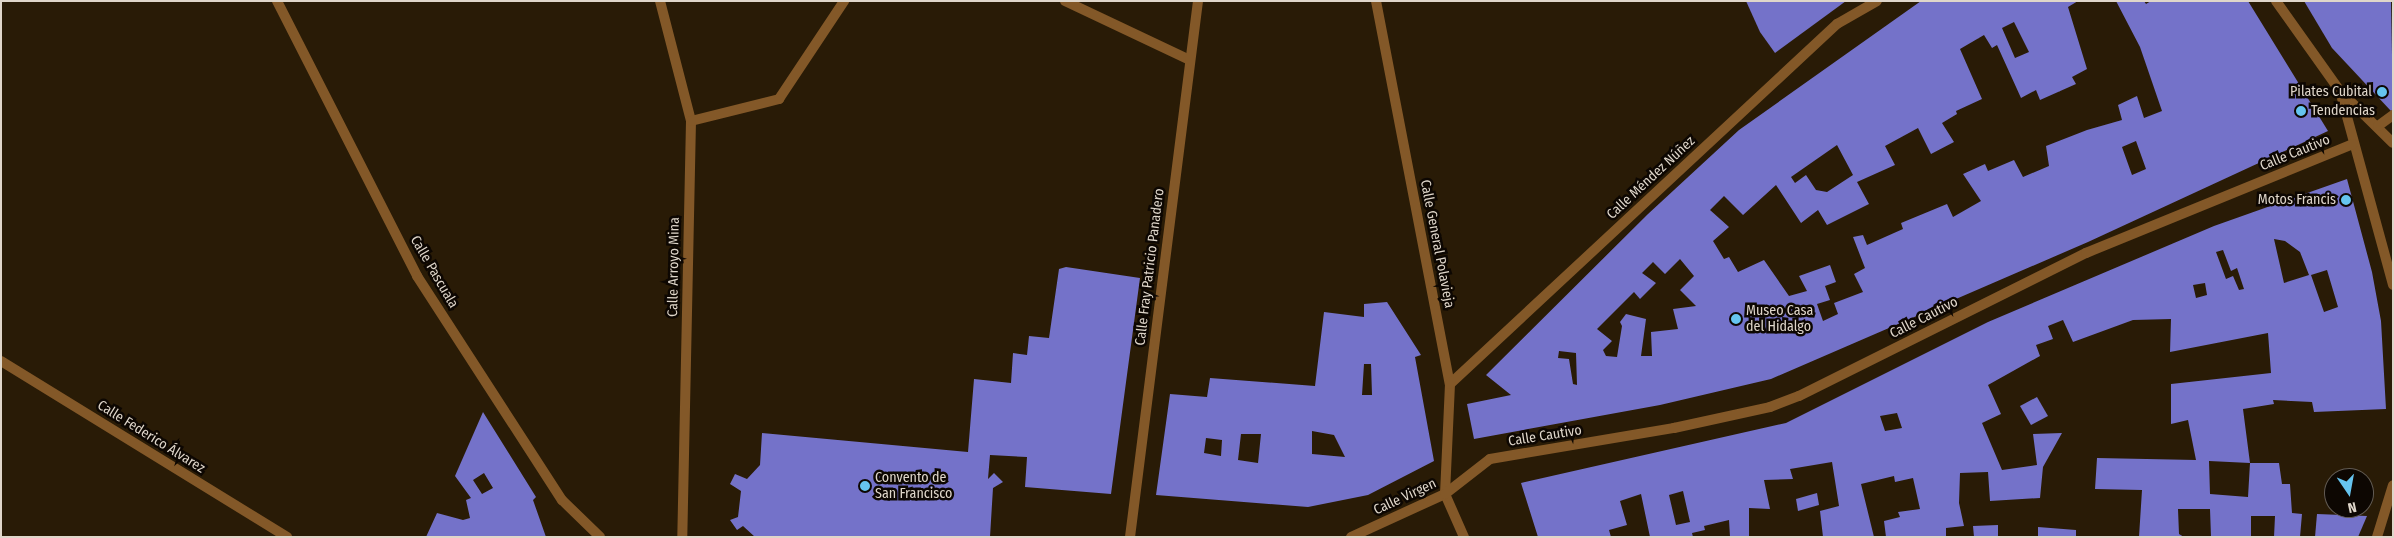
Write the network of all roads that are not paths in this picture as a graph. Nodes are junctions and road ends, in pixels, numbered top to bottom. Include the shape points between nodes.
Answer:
1 (277, 1) edge
2 (660, 1) edge
3 (844, 1) edge
4 (1065, 1) edge
5 (1198, 1) edge
6 (1376, 1) edge
7 (1877, 1) edge
8 (2276, 1) edge
9 (1190, 60) junction
10 (2340, 92) junction
11 (2393, 115) edge
12 (691, 121) junction
13 (2378, 126) junction
14 (2393, 143) edge
15 (2353, 144) junction
16 (2393, 285) edge
17 (1, 360) edge
18 (1450, 384) junction
19 (1490, 459) joint
20 (2393, 486) edge
21 (1445, 494) junction
22 (287, 537) edge
23 (600, 537) edge
24 (682, 537) edge
25 (1130, 537) edge
26 (1351, 537) edge
27 (1464, 537) edge
28 (2377, 537) edge

1 - 23 street, Calle Pascuala via 417,276 562,500
2 - 12 street, Calle Arroyo Mina
3 - 12 street via 779,99
4 - 9 street
5 - 9 street, Calle Fray Patricio Panadero
6 - 18 street, Calle General Polavieja
7 - 18 street, Calle Méndez Núñez via 1837,24
8 - 10 street
9 - 25 street, Calle Fray Patricio Panadero
10 - 13 street
10 - 15 street
11 - 13 street
12 - 24 street, Calle Arroyo Mina
13 - 14 street
15 - 16 street
15 - 19 street, Calle Cautivo via 2086,253 1799,396 1770,407 1674,428
17 - 22 street, Calle Federico Álvarez
18 - 21 street, Calle General Polavieja
19 - 21 street, Calle Virgen
20 - 28 street
21 - 26 street, Calle Virgen
21 - 27 street

